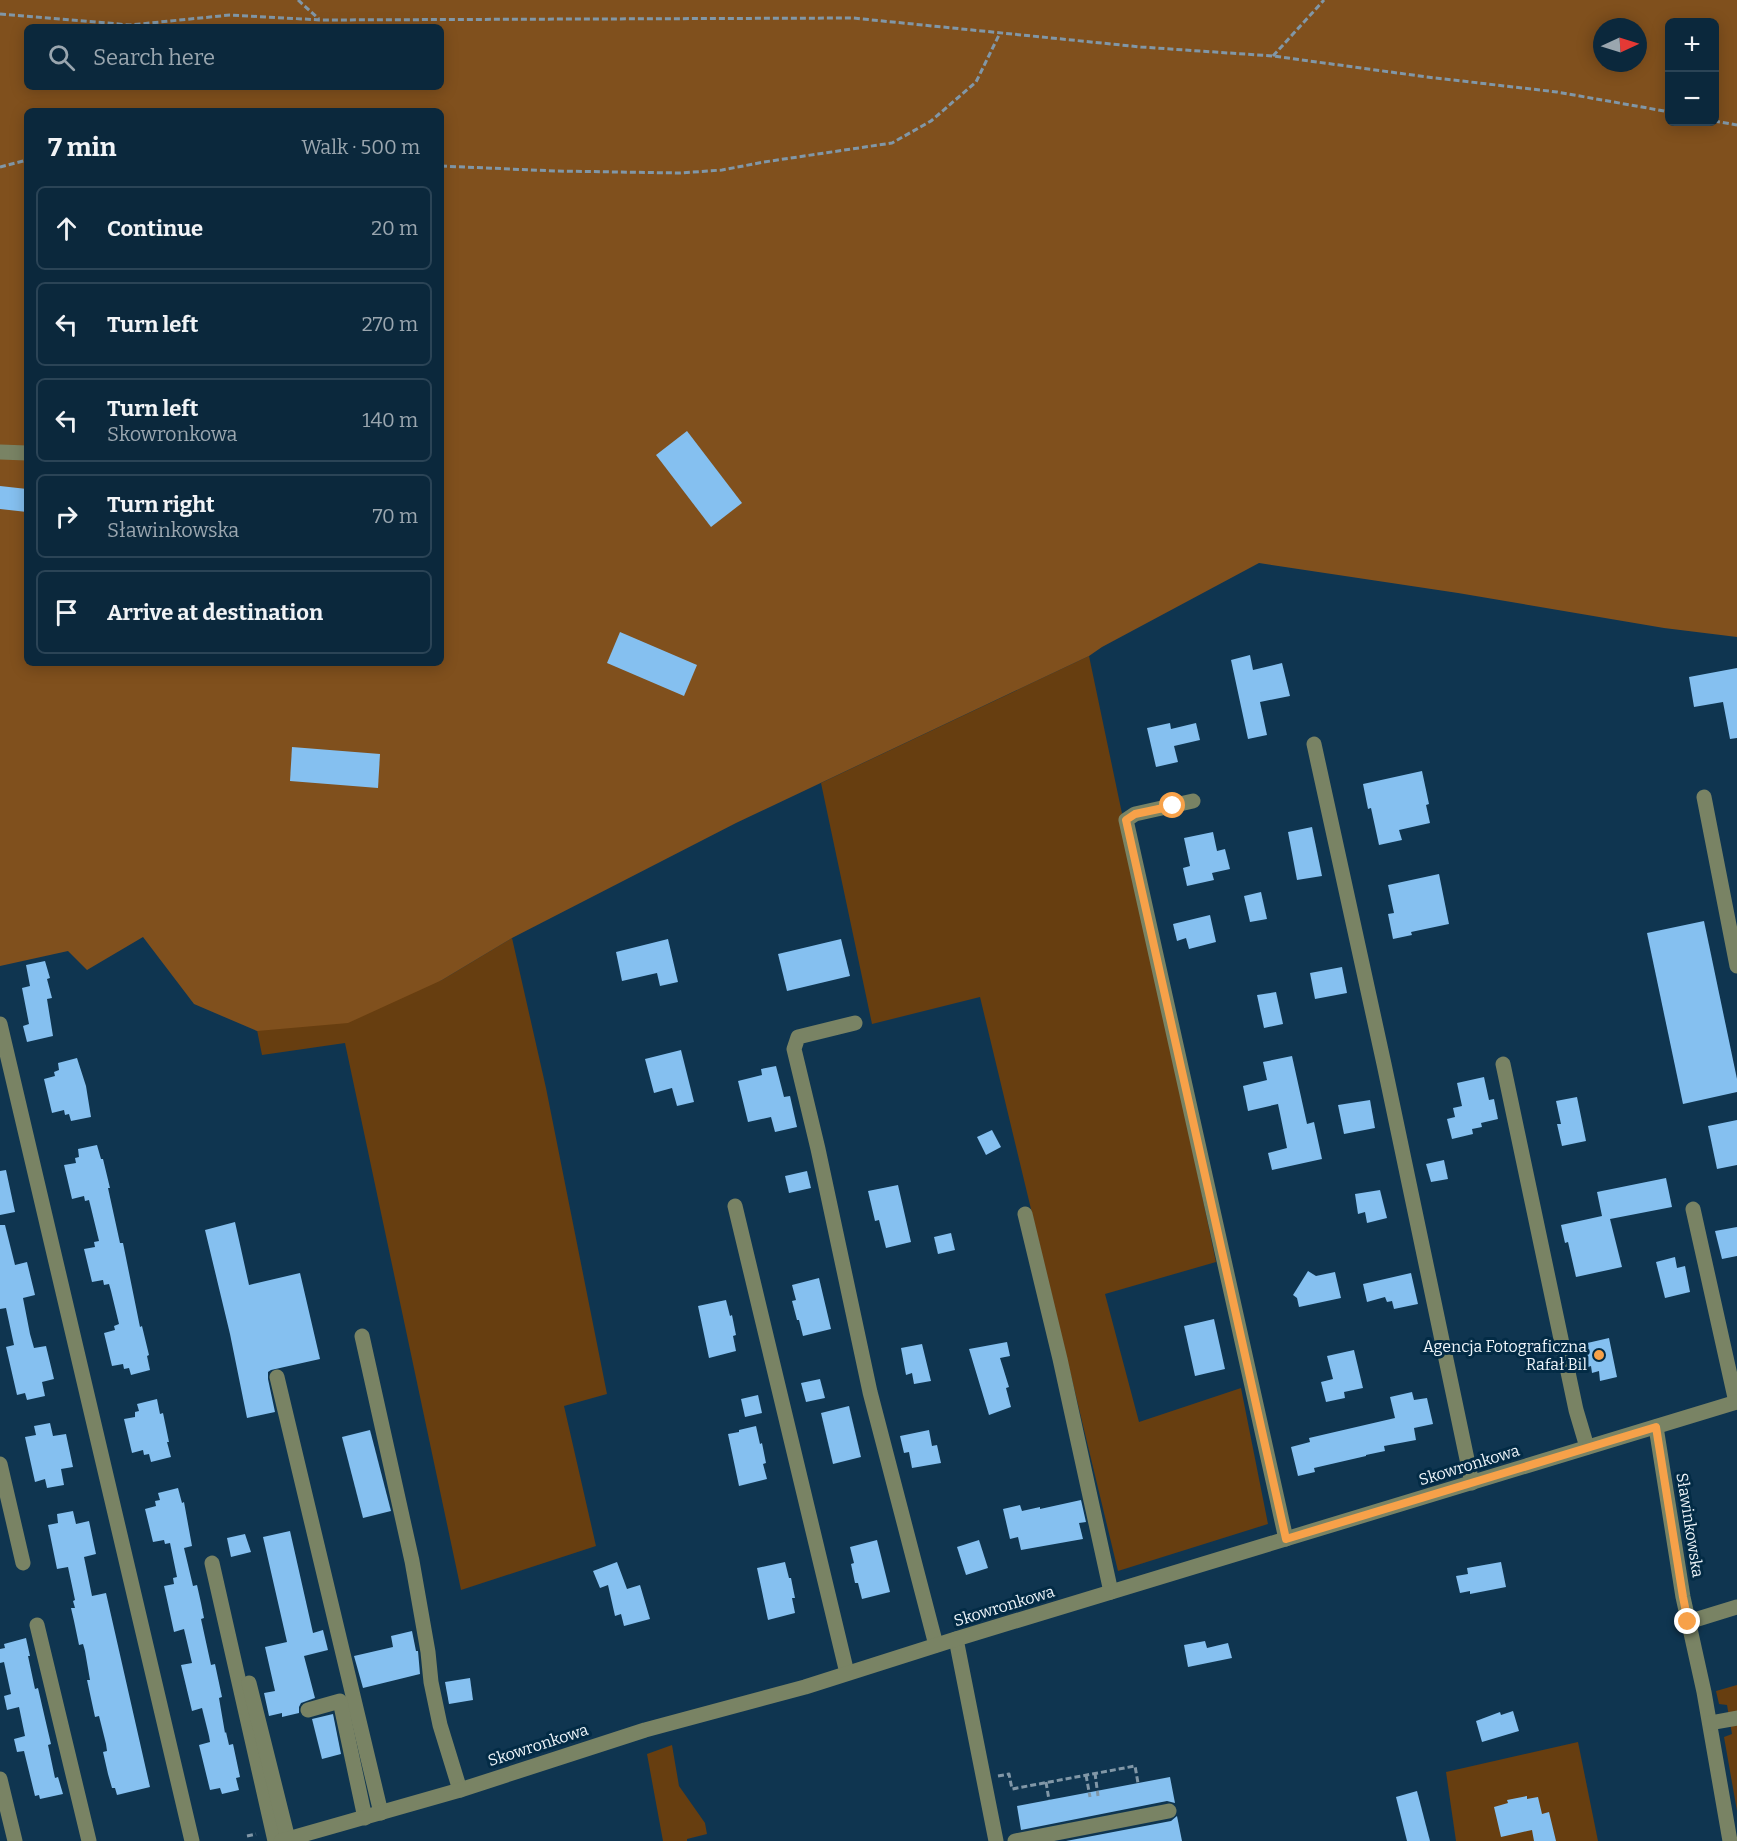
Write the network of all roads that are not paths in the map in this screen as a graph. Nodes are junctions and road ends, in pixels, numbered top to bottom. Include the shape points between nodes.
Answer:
1 (0, 452) edge
2 (24, 453) edge
3 (1314, 744) dead end
4 (1704, 797) dead end
5 (1193, 801) dead end
6 (1737, 966) edge
7 (855, 1023) dead end
8 (0, 1024) edge
9 (1503, 1064) dead end
10 (735, 1206) dead end
11 (1693, 1209) dead end
12 (1025, 1214) dead end
13 (362, 1336) dead end
14 (277, 1377) dead end
15 (1736, 1402) edge
16 (1656, 1427) junction
17 (1587, 1448) junction
18 (0, 1464) edge
19 (1472, 1483) junction
20 (1286, 1539) junction
21 (23, 1563) dead end
22 (212, 1563) dead end
23 (1111, 1592) junction
24 (1737, 1607) edge
25 (1688, 1622) junction
26 (37, 1625) dead end
27 (956, 1639) junction
28 (238, 1640) dead end
29 (936, 1645) junction
30 (847, 1673) junction
31 (308, 1710) dead end
32 (1737, 1718) edge
33 (1710, 1723) junction
34 (0, 1779) edge
35 (460, 1790) junction
36 (1169, 1810) dead end
37 (381, 1814) junction
38 (365, 1818) junction
39 (281, 1840) edge
40 (15, 1841) edge
41 (89, 1841) edge
42 (192, 1841) edge
43 (996, 1841) edge
44 (1015, 1841) edge
45 (1730, 1841) edge

1 - 2 street
3 - 19 street
4 - 6 street
5 - 20 street via 1135,814 1126,820
7 - 29 street via 798,1037 794,1049 872,1402
8 - 42 street
9 - 17 street
10 - 30 street
11 - 15 street
12 - 23 street
13 - 35 street via 412,1560 433,1693
14 - 37 street
15 - 16 street, Skowronkowa
16 - 17 street, Skowronkowa
16 - 25 street, Sławinkowska
17 - 19 street, Skowronkowa
18 - 21 street
19 - 20 street, Skowronkowa
20 - 23 street, Skowronkowa
22 - 39 street
23 - 27 street, Skowronkowa
24 - 25 street
25 - 33 street, Sławinkowska
26 - 41 street
27 - 29 street, Skowronkowa
27 - 43 street
28 - 39 street
29 - 30 street, Skowronkowa
30 - 35 street, Skowronkowa via 624,1737
31 - 38 street via 340,1701
32 - 33 street
33 - 45 street, Sławinkowska
34 - 40 street
35 - 37 street, Skowronkowa
36 - 44 street
37 - 38 street, Skowronkowa
38 - 39 street, Skowronkowa

